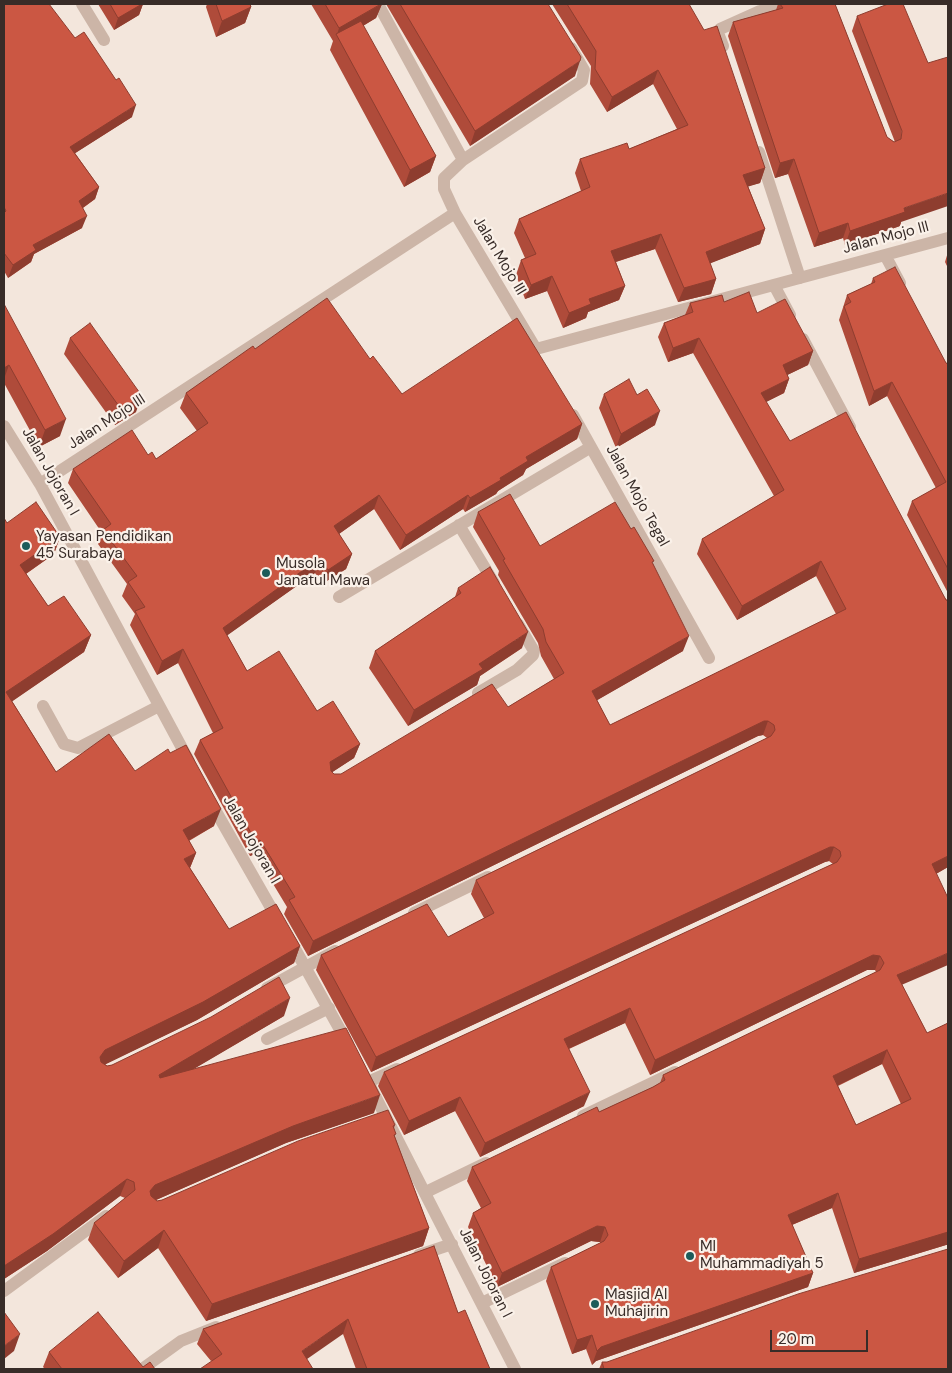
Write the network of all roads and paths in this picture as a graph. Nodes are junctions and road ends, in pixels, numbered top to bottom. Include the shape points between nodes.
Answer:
1 (82, 4) edge
2 (378, 4) edge
3 (789, 4) edge
4 (756, 8) edge
5 (564, 38) edge
6 (104, 40) dead end
7 (728, 60) edge
8 (756, 142) edge
9 (463, 160) junction
10 (454, 213) junction
11 (948, 238) edge
12 (884, 255) junction
13 (800, 278) junction
14 (774, 285) junction
15 (907, 297) edge
16 (568, 406) edge
17 (4, 426) edge
18 (854, 434) edge
19 (591, 447) junction
20 (40, 484) junction
21 (460, 525) junction
22 (339, 597) dead end
23 (502, 598) edge
24 (512, 614) edge
25 (709, 658) dead end
26 (470, 698) edge
27 (43, 706) dead end
28 (159, 706) junction
29 (196, 775) edge
30 (206, 792) edge
31 (496, 872) edge
32 (399, 920) edge
33 (346, 946) edge
34 (305, 966) junction
35 (258, 994) edge
36 (329, 1008) junction
37 (267, 1039) dead end
38 (355, 1058) edge
39 (408, 1064) edge
40 (684, 1068) edge
41 (386, 1117) junction
42 (371, 1122) edge
43 (568, 1124) edge
44 (497, 1158) edge
45 (426, 1192) junction
46 (114, 1209) edge
47 (452, 1244) junction
48 (578, 1256) edge
49 (405, 1260) edge
50 (4, 1291) edge
51 (482, 1303) junction
52 (227, 1323) edge
53 (142, 1369) edge
54 (515, 1369) edge

1 - 6 street
2 - 9 street
3 - 4 street
4 - 7 street via 718,30
5 - 9 street via 584,70 582,81
8 - 13 street
9 - 10 street via 444,178 444,189
10 - 14 street, Jalan Mojo III via 538,353
10 - 20 street, Jalan Mojo III
11 - 12 street, Jalan Mojo III
12 - 13 street, Jalan Mojo III
12 - 15 street
13 - 14 street, Jalan Mojo III
14 - 18 street
16 - 19 street, Jalan Mojo Tegal
17 - 20 street, Jalan Jojoran I
19 - 21 street
19 - 25 street, Jalan Mojo Tegal
20 - 28 street, Jalan Jojoran I
21 - 22 street
21 - 23 street
24 - 26 street via 533,655 517,670
27 - 28 street via 64,744 78,748
28 - 29 street, Jalan Jojoran I
30 - 34 street, Jalan Jojoran I
31 - 32 street
33 - 34 street
34 - 35 street
34 - 36 street, Jalan Jojoran I
36 - 37 street
36 - 38 street, Jalan Jojoran I
39 - 41 street, Jalan Jojoran I via 366,1078
40 - 43 street
41 - 42 street
41 - 45 street, Jalan Jojoran I
44 - 45 street
45 - 47 street, Jalan Jojoran I
46 - 50 street
47 - 49 street
47 - 51 street, Jalan Jojoran I
48 - 51 street
51 - 54 street, Jalan Jojoran I
52 - 53 street via 181,1341

